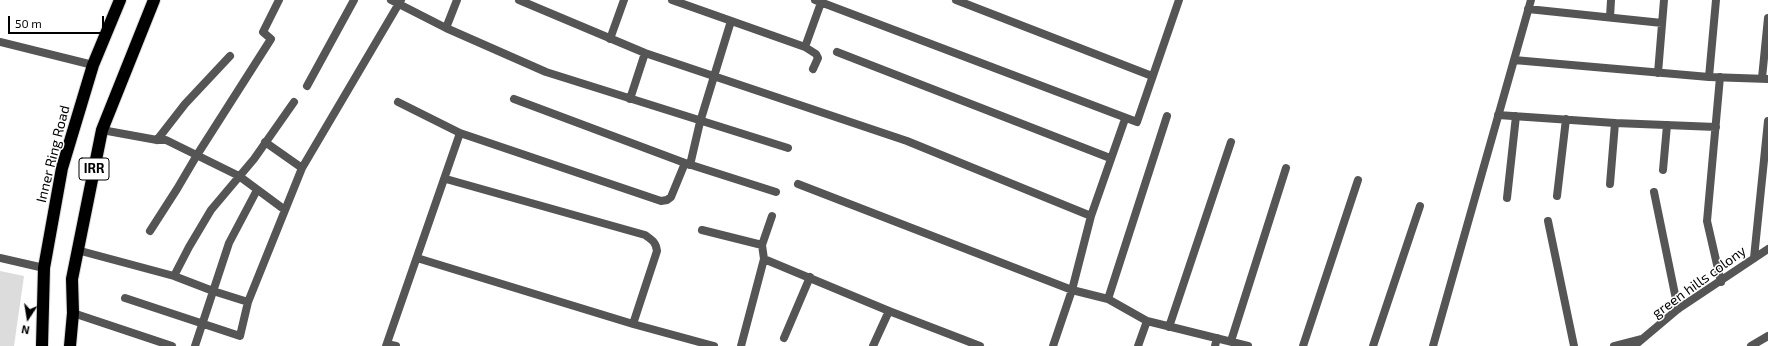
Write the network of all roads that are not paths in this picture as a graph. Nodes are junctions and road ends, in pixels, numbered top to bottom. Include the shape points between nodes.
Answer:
1 (120, 0) edge
2 (154, 0) edge
3 (279, 0) edge
4 (354, 0) edge
5 (457, 0) edge
6 (519, 0) edge
7 (624, 0) edge
8 (672, 0) edge
9 (956, 0) edge
10 (1179, 0) edge
11 (1531, 0) edge
12 (1611, 0) edge
13 (1664, 0) edge
14 (1716, 0) edge
15 (820, 1) edge
16 (397, 2) edge
17 (1528, 9) junction
18 (1610, 17) junction
19 (1768, 18) edge
20 (731, 21) junction
21 (1662, 23) junction
22 (446, 28) junction
23 (610, 39) junction
24 (0, 42) edge
25 (805, 48) junction
26 (837, 52) dead end
27 (645, 53) junction
28 (230, 56) dead end
29 (1514, 60) junction
30 (93, 65) junction
31 (813, 69) dead end
32 (1658, 73) junction
33 (714, 76) junction
34 (1152, 76) junction
35 (1709, 77) junction
36 (1720, 77) junction
37 (1765, 79) edge
38 (308, 86) dead end
39 (514, 99) dead end
40 (630, 99) junction
41 (294, 102) dead end
42 (398, 102) dead end
43 (1498, 115) junction
44 (1167, 116) dead end
45 (1516, 116) junction
46 (1125, 119) junction
47 (1566, 119) junction
48 (1768, 121) edge
49 (700, 122) junction
50 (1615, 123) junction
51 (1667, 125) junction
52 (1716, 127) junction
53 (102, 130) junction
54 (460, 133) junction
55 (157, 140) junction
56 (264, 142) junction
57 (1231, 142) dead end
58 (788, 148) dead end
59 (197, 155) junction
60 (1110, 158) junction
61 (687, 164) junction
62 (302, 168) junction
63 (1286, 168) dead end
64 (1663, 170) dead end
65 (239, 176) junction
66 (446, 179) junction
67 (1358, 180) dead end
68 (798, 184) dead end
69 (1610, 184) dead end
70 (257, 190) junction
71 (776, 192) dead end
72 (1654, 192) dead end
73 (1557, 196) dead end
74 (1507, 198) dead end
75 (1420, 206) dead end
76 (285, 210) junction
77 (772, 216) dead end
78 (1090, 216) junction
79 (1548, 221) dead end
80 (702, 230) dead end
81 (150, 231) dead end
82 (762, 245) junction
83 (1768, 249) edge
84 (77, 250) junction
85 (0, 258) edge
86 (417, 258) junction
87 (1754, 258) junction
88 (764, 259) junction
89 (44, 268) junction
90 (174, 276) junction
91 (810, 277) junction
92 (1721, 282) junction
93 (1072, 290) junction
94 (213, 291) junction
95 (124, 298) dead end
96 (1108, 299) junction
97 (248, 302) junction
98 (1678, 309) junction
99 (889, 311) junction
100 (72, 313) junction
101 (1146, 321) junction
102 (201, 324) junction
103 (632, 324) junction
104 (1169, 328) junction
105 (1768, 336) edge
106 (784, 338) dead end
107 (1646, 338) junction
108 (1231, 341) junction
109 (1216, 342) edge
110 (961, 343) edge
111 (387, 345) edge
112 (42, 346) edge
113 (70, 346) edge
114 (172, 346) edge
115 (195, 346) edge
116 (396, 346) edge
117 (714, 346) edge
118 (741, 346) edge
119 (873, 346) edge
120 (980, 346) edge
121 (1053, 346) edge
122 (1138, 346) edge
123 (1248, 346) edge
124 (1303, 346) edge
125 (1373, 346) edge
126 (1433, 346) edge
127 (1574, 346) edge
128 (1614, 346) edge
129 (1634, 346) edge
130 (1752, 346) edge

1 - 30 highway, Inner Ring Road / IRR
2 - 53 highway, IRR
3 - 59 street via 263,32 271,40
4 - 38 street
5 - 22 street
6 - 23 street
7 - 23 street
8 - 20 street
9 - 34 street
10 - 34 street
11 - 17 street
12 - 18 street
13 - 21 street
14 - 35 street
15 - 25 street
15 - 46 street
16 - 22 street
16 - 62 street
17 - 18 street
17 - 29 street
18 - 21 street
19 - 37 street
20 - 25 street
20 - 33 street
21 - 32 street
22 - 40 street via 546,72
23 - 27 street
24 - 30 street
25 - 31 street via 818,58
26 - 60 street
27 - 33 street
27 - 40 street
28 - 55 street via 185,104
29 - 32 street
29 - 43 street
30 - 89 highway, Inner Ring Road / IRR via 62,168
32 - 35 street
33 - 49 street
33 - 78 street via 906,141
34 - 46 street via 1137,122
35 - 36 street
36 - 37 street
36 - 52 street
39 - 61 street
40 - 49 street
41 - 56 street
42 - 54 street
43 - 45 street
43 - 126 street
44 - 96 street
45 - 47 street
45 - 74 street
46 - 60 street
47 - 50 street
47 - 73 street
48 - 87 street
49 - 58 street
49 - 61 street
50 - 51 street
50 - 69 street
51 - 52 street
51 - 64 street
52 - 92 street via 1707,221
53 - 55 street
53 - 84 highway, IRR
54 - 61 street via 661,201 671,197
54 - 66 street
55 - 59 street via 166,140
56 - 62 street
56 - 65 street via 254,159
57 - 104 street
59 - 65 street
59 - 81 street
60 - 78 street
61 - 71 street
62 - 76 street
63 - 108 street
65 - 70 street
65 - 90 street via 211,210
66 - 86 street
66 - 103 street via 645,235 653,240 657,251
67 - 124 street
68 - 93 street
70 - 76 street
70 - 94 street via 229,243
72 - 98 street
75 - 125 street
76 - 97 street
77 - 82 street
78 - 93 street
79 - 127 street
80 - 82 street
82 - 88 street
83 - 87 street, green hills colony
84 - 90 street
84 - 100 highway, IRR via 72,279
85 - 89 street
86 - 103 street
86 - 111 street
87 - 92 street, green hills colony
88 - 91 street
88 - 118 street
89 - 112 highway, Inner Ring Road / IRR
90 - 94 street
91 - 99 street
91 - 106 street
92 - 98 street, green hills colony
93 - 96 street
93 - 121 street
94 - 97 street
94 - 102 street
95 - 102 street
96 - 101 street
97 - 102 street via 240,336
98 - 107 street, green hills colony
99 - 110 street
99 - 119 street
100 - 113 highway, IRR
100 - 114 street
101 - 104 street
101 - 122 street
102 - 115 street
103 - 117 street
104 - 109 street
105 - 130 street
107 - 128 street
107 - 129 street, green hills colony
108 - 109 street
108 - 123 street
110 - 120 street
111 - 116 street

